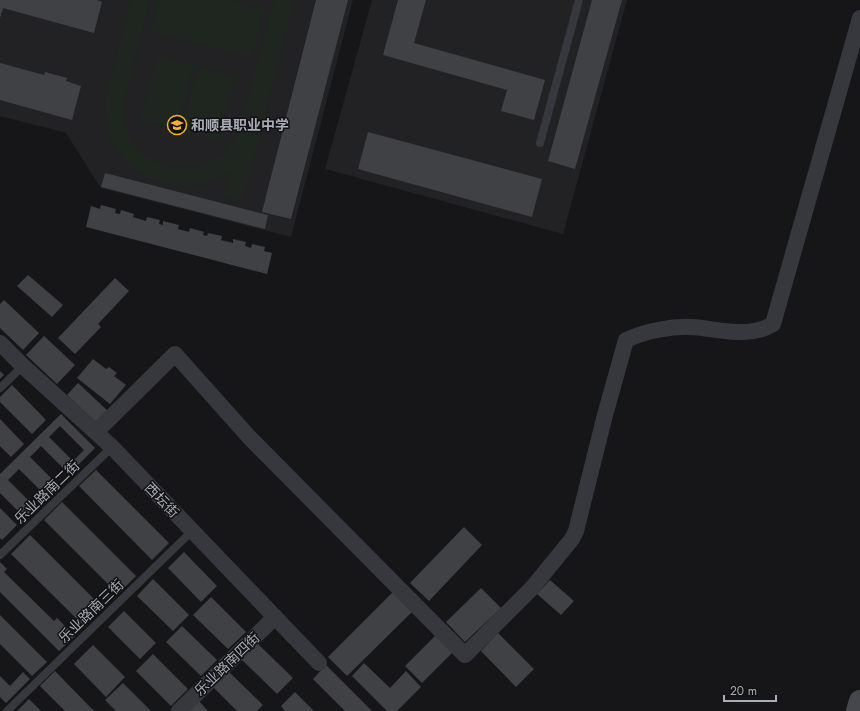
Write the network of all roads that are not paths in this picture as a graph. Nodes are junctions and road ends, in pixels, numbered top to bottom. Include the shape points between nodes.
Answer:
1 (579, 0) edge
2 (860, 18) edge
3 (540, 143) dead end
4 (0, 343) edge
5 (23, 366) junction
6 (0, 388) edge
7 (96, 432) junction
8 (112, 447) junction
9 (192, 531) junction
10 (0, 555) edge
11 (275, 617) junction
12 (319, 663) dead end
13 (860, 701) edge
14 (7, 711) edge
15 (179, 711) edge
16 (857, 711) edge

1 - 3 lane
2 - 7 street via 773,324 764,330 748,332 690,327 668,329 648,332 626,340 572,539 532,588 465,655 249,436 175,354
4 - 5 street, 西坛街
5 - 6 lane
5 - 7 street, 西坛街
7 - 8 street, 西坛街
8 - 9 street, 西坛街
8 - 10 lane, 乐业路南二街
9 - 11 street, 西坛街
9 - 14 lane, 乐业路南三街
11 - 12 street, 西坛街
11 - 15 street, 乐业路南四街
13 - 16 street

